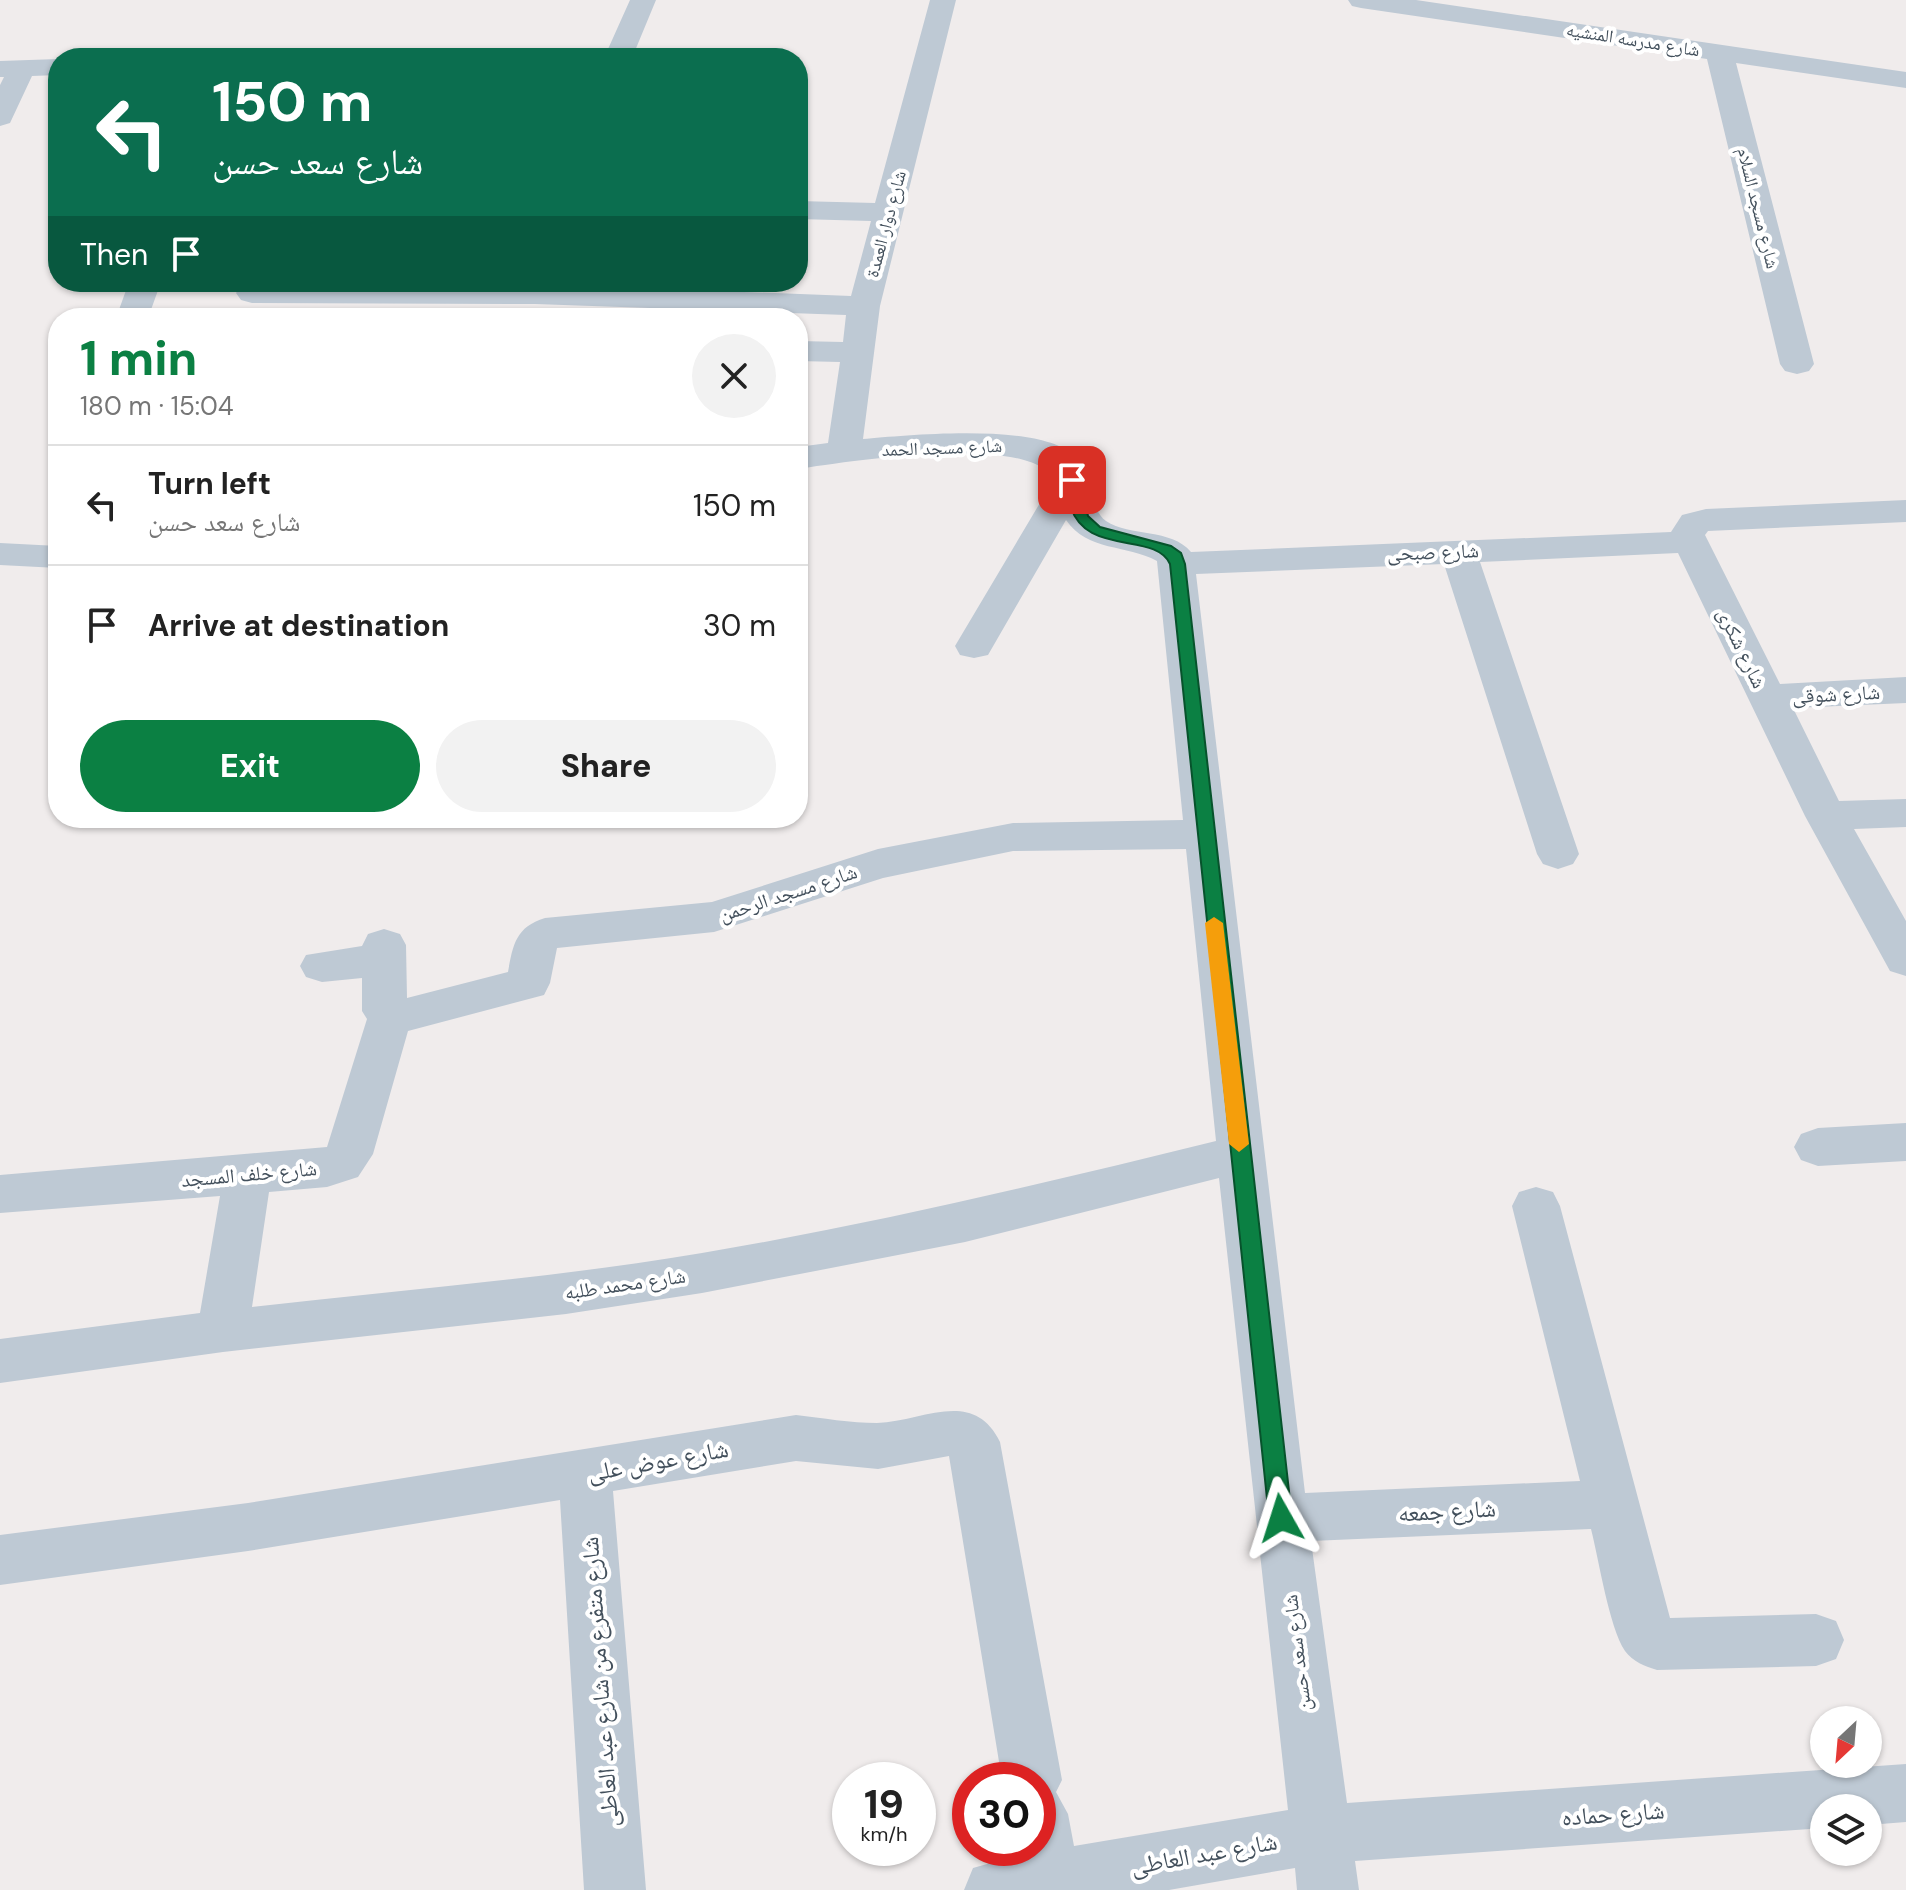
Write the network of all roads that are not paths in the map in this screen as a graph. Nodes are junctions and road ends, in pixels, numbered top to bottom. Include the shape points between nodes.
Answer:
1 (643, 0) edge
2 (943, 0) edge
3 (1361, 0) edge
4 (1570, 0) edge
5 (1554, 28) junction
6 (622, 48) edge
7 (1719, 53) junction
8 (48, 67) edge
9 (11, 68) edge
10 (1906, 80) edge
11 (0, 117) edge
12 (808, 210) edge
13 (889, 212) junction
14 (252, 293) dead end
15 (533, 298) edge
16 (864, 306) junction
17 (808, 351) edge
18 (856, 352) junction
19 (1797, 364) dead end
20 (844, 451) junction
21 (808, 456) edge
22 (1072, 480) junction
23 (1906, 511) edge
24 (1689, 542) junction
25 (48, 549) edge
26 (1458, 551) junction
27 (0, 554) edge
28 (1178, 564) junction
29 (974, 646) dead end
30 (1906, 690) edge
31 (1766, 697) junction
32 (1906, 813) edge
33 (1826, 816) junction
34 (1205, 834) junction
35 (1558, 854) dead end
36 (1906, 960) edge
37 (322, 966) dead end
38 (390, 1017) junction
39 (1906, 1142) edge
40 (1818, 1147) dead end
41 (1240, 1154) junction
42 (247, 1175) junction
43 (0, 1194) edge
44 (1536, 1206) dead end
45 (223, 1331) junction
46 (0, 1361) edge
47 (585, 1473) junction
48 (1612, 1504) junction
49 (1281, 1518) junction
50 (0, 1560) edge
51 (1816, 1640) dead end
52 (1029, 1762) edge
53 (1906, 1793) edge
54 (1324, 1862) edge
55 (1019, 1866) edge
56 (1012, 1887) edge
57 (615, 1890) edge

1 - 6 street
2 - 13 street, شارع دوار العمدة
3 - 5 street, شارع مدرسه المنشيه
4 - 5 street
5 - 7 street, شارع مدرسه المنشيه
7 - 10 street, شارع مدرسه المنشيه
7 - 19 street, شارع مسجد السلام
8 - 9 street
9 - 11 street
12 - 13 street
13 - 16 street, شارع دوار العمدة
14 - 15 street
15 - 16 street
16 - 18 street, شارع دوار العمدة
17 - 18 street
18 - 20 street, شارع دوار العمدة
20 - 21 street, شارع مسجد الحمد
20 - 22 street, شارع مسجد الحمد via 1000,444 1054,456 1069,469
22 - 28 street via 1080,518 1095,530 1166,549
22 - 29 street
23 - 24 street via 1706,520 1689,528
24 - 26 street, شارع صبحى
24 - 31 street, شارع شكرى
25 - 27 street
26 - 28 street, شارع صبحى
26 - 35 street
28 - 34 street, شارع سعد حسن
30 - 31 street, شارع شوقى
31 - 33 street, شارع شكرى
32 - 33 street
33 - 36 street, شارع شكرى
34 - 38 street, شارع مسجد الرحمن via 1013,837 878,864 714,917 545,934 536,941 528,983
34 - 41 street, شارع سعد حسن
37 - 38 street via 384,952 385,1011
38 - 42 street, شارع خلف المسجد via 349,1154 341,1164
39 - 40 street
41 - 45 street, شارع محمد طلبه via 936,1228 702,1273
41 - 49 street, شارع سعد حسن
42 - 43 street, شارع خلف المسجد
42 - 45 street
44 - 48 street
45 - 46 street, شارع محمد طلبه
47 - 50 street, شارع عوض على
47 - 52 street, شارع عوض على via 796,1438 878,1446 966,1434 973,1442
47 - 57 street, شارع متفرع من شارع عبد العاطى
48 - 49 street, شارع جمعه
48 - 51 street via 1645,1632 1657,1644
49 - 54 street, شارع سعد حسن
53 - 54 street, شارع حماده
54 - 56 street, شارع عبد العاطى
55 - 56 street

